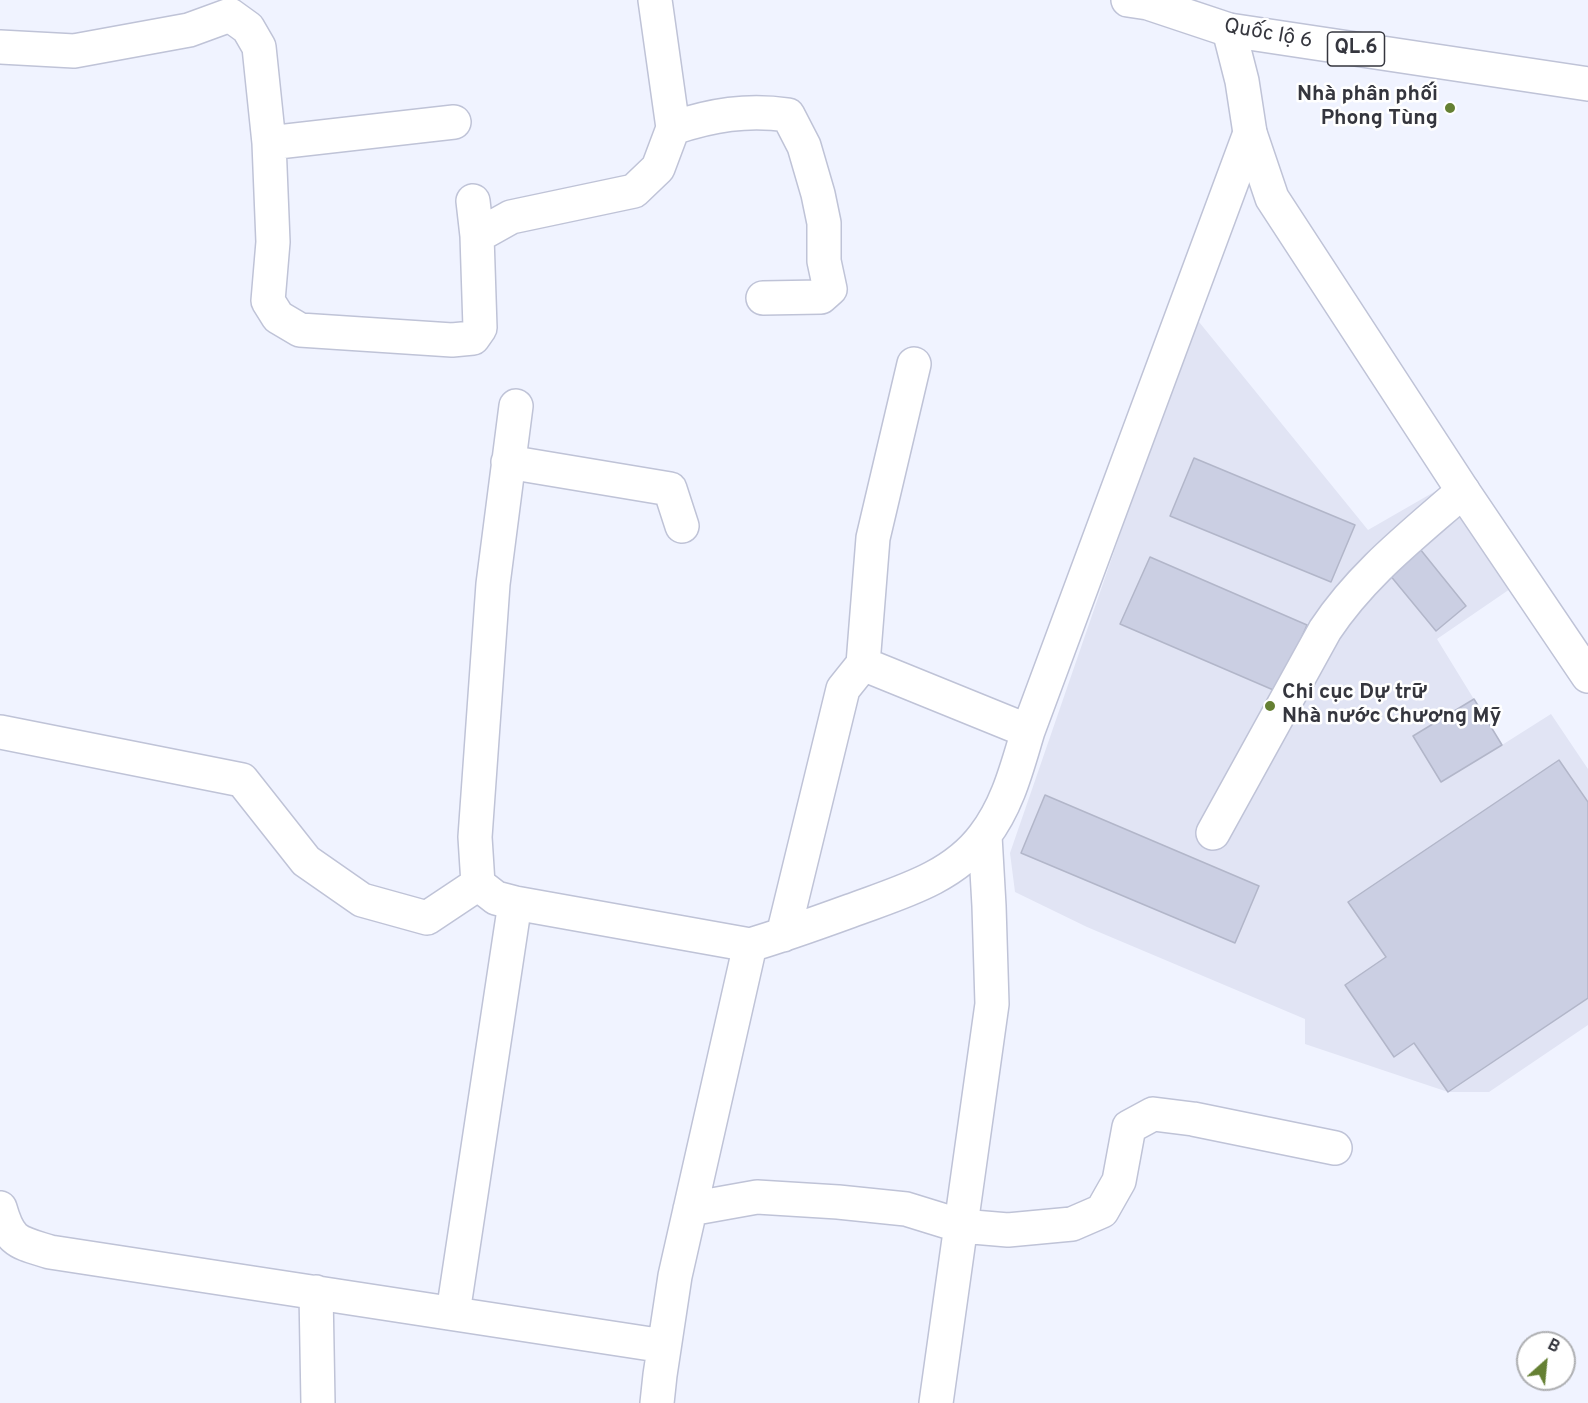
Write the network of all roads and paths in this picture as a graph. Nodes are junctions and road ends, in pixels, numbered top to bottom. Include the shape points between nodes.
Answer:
1 (655, 0) edge
2 (1141, 1) edge
3 (1229, 30) junction
4 (0, 47) edge
5 (1588, 84) edge
6 (454, 122) dead end
7 (673, 128) junction
8 (1250, 133) junction
9 (269, 143) junction
10 (473, 201) dead end
11 (477, 236) junction
12 (763, 298) dead end
13 (914, 364) dead end
14 (516, 406) dead end
15 (508, 462) junction
16 (1463, 491) junction
17 (682, 526) dead end
18 (863, 664) junction
19 (1588, 676) edge
20 (1028, 731) junction
21 (0, 732) edge
22 (1213, 833) dead end
23 (985, 836) junction
24 (478, 884) junction
25 (515, 903) junction
26 (783, 935) junction
27 (750, 945) junction
28 (1335, 1148) dead end
29 (0, 1208) edge
30 (690, 1209) junction
31 (961, 1226) junction
32 (316, 1293) junction
33 (453, 1313) junction
34 (664, 1346) junction
35 (318, 1403) edge
36 (657, 1403) edge
37 (936, 1403) edge

1 - 7 main road
2 - 3 main road, Quốc lộ 6 / QL.6
3 - 5 main road, Quốc lộ 6 / QL.6
3 - 8 main road
4 - 9 main road via 74,51 189,30 230,15 248,28 259,47
6 - 9 main road
7 - 11 main road via 658,168 634,191 510,217
7 - 12 main road via 706,117 762,112 788,116 804,146 824,223 824,261 830,290 821,297
8 - 16 main road via 1272,198
8 - 20 main road
9 - 11 main road via 273,242 268,301 279,317 300,330 473,339 480,328
10 - 11 main road
13 - 18 main road via 873,538
14 - 15 main road
15 - 17 main road via 670,489
15 - 24 main road via 493,584 475,837
16 - 19 main road
16 - 22 main road via 1371,572 1342,605
18 - 20 main road
18 - 26 main road via 843,689
20 - 23 main road via 1009,793
21 - 24 main road via 242,780 306,861 362,900 427,918
23 - 26 main road via 965,856 923,884
23 - 31 main road via 992,1004
24 - 25 main road via 496,898
25 - 27 main road
25 - 33 main road
26 - 27 main road
27 - 30 main road
28 - 31 main road via 1153,1114 1129,1127 1119,1181 1102,1211 1072,1224 1008,1230
29 - 32 main road via 17,1241 50,1252
30 - 31 main road via 757,1197 838,1202 906,1209
30 - 34 main road
31 - 37 main road
32 - 33 main road
32 - 35 main road
33 - 34 main road
34 - 36 main road

